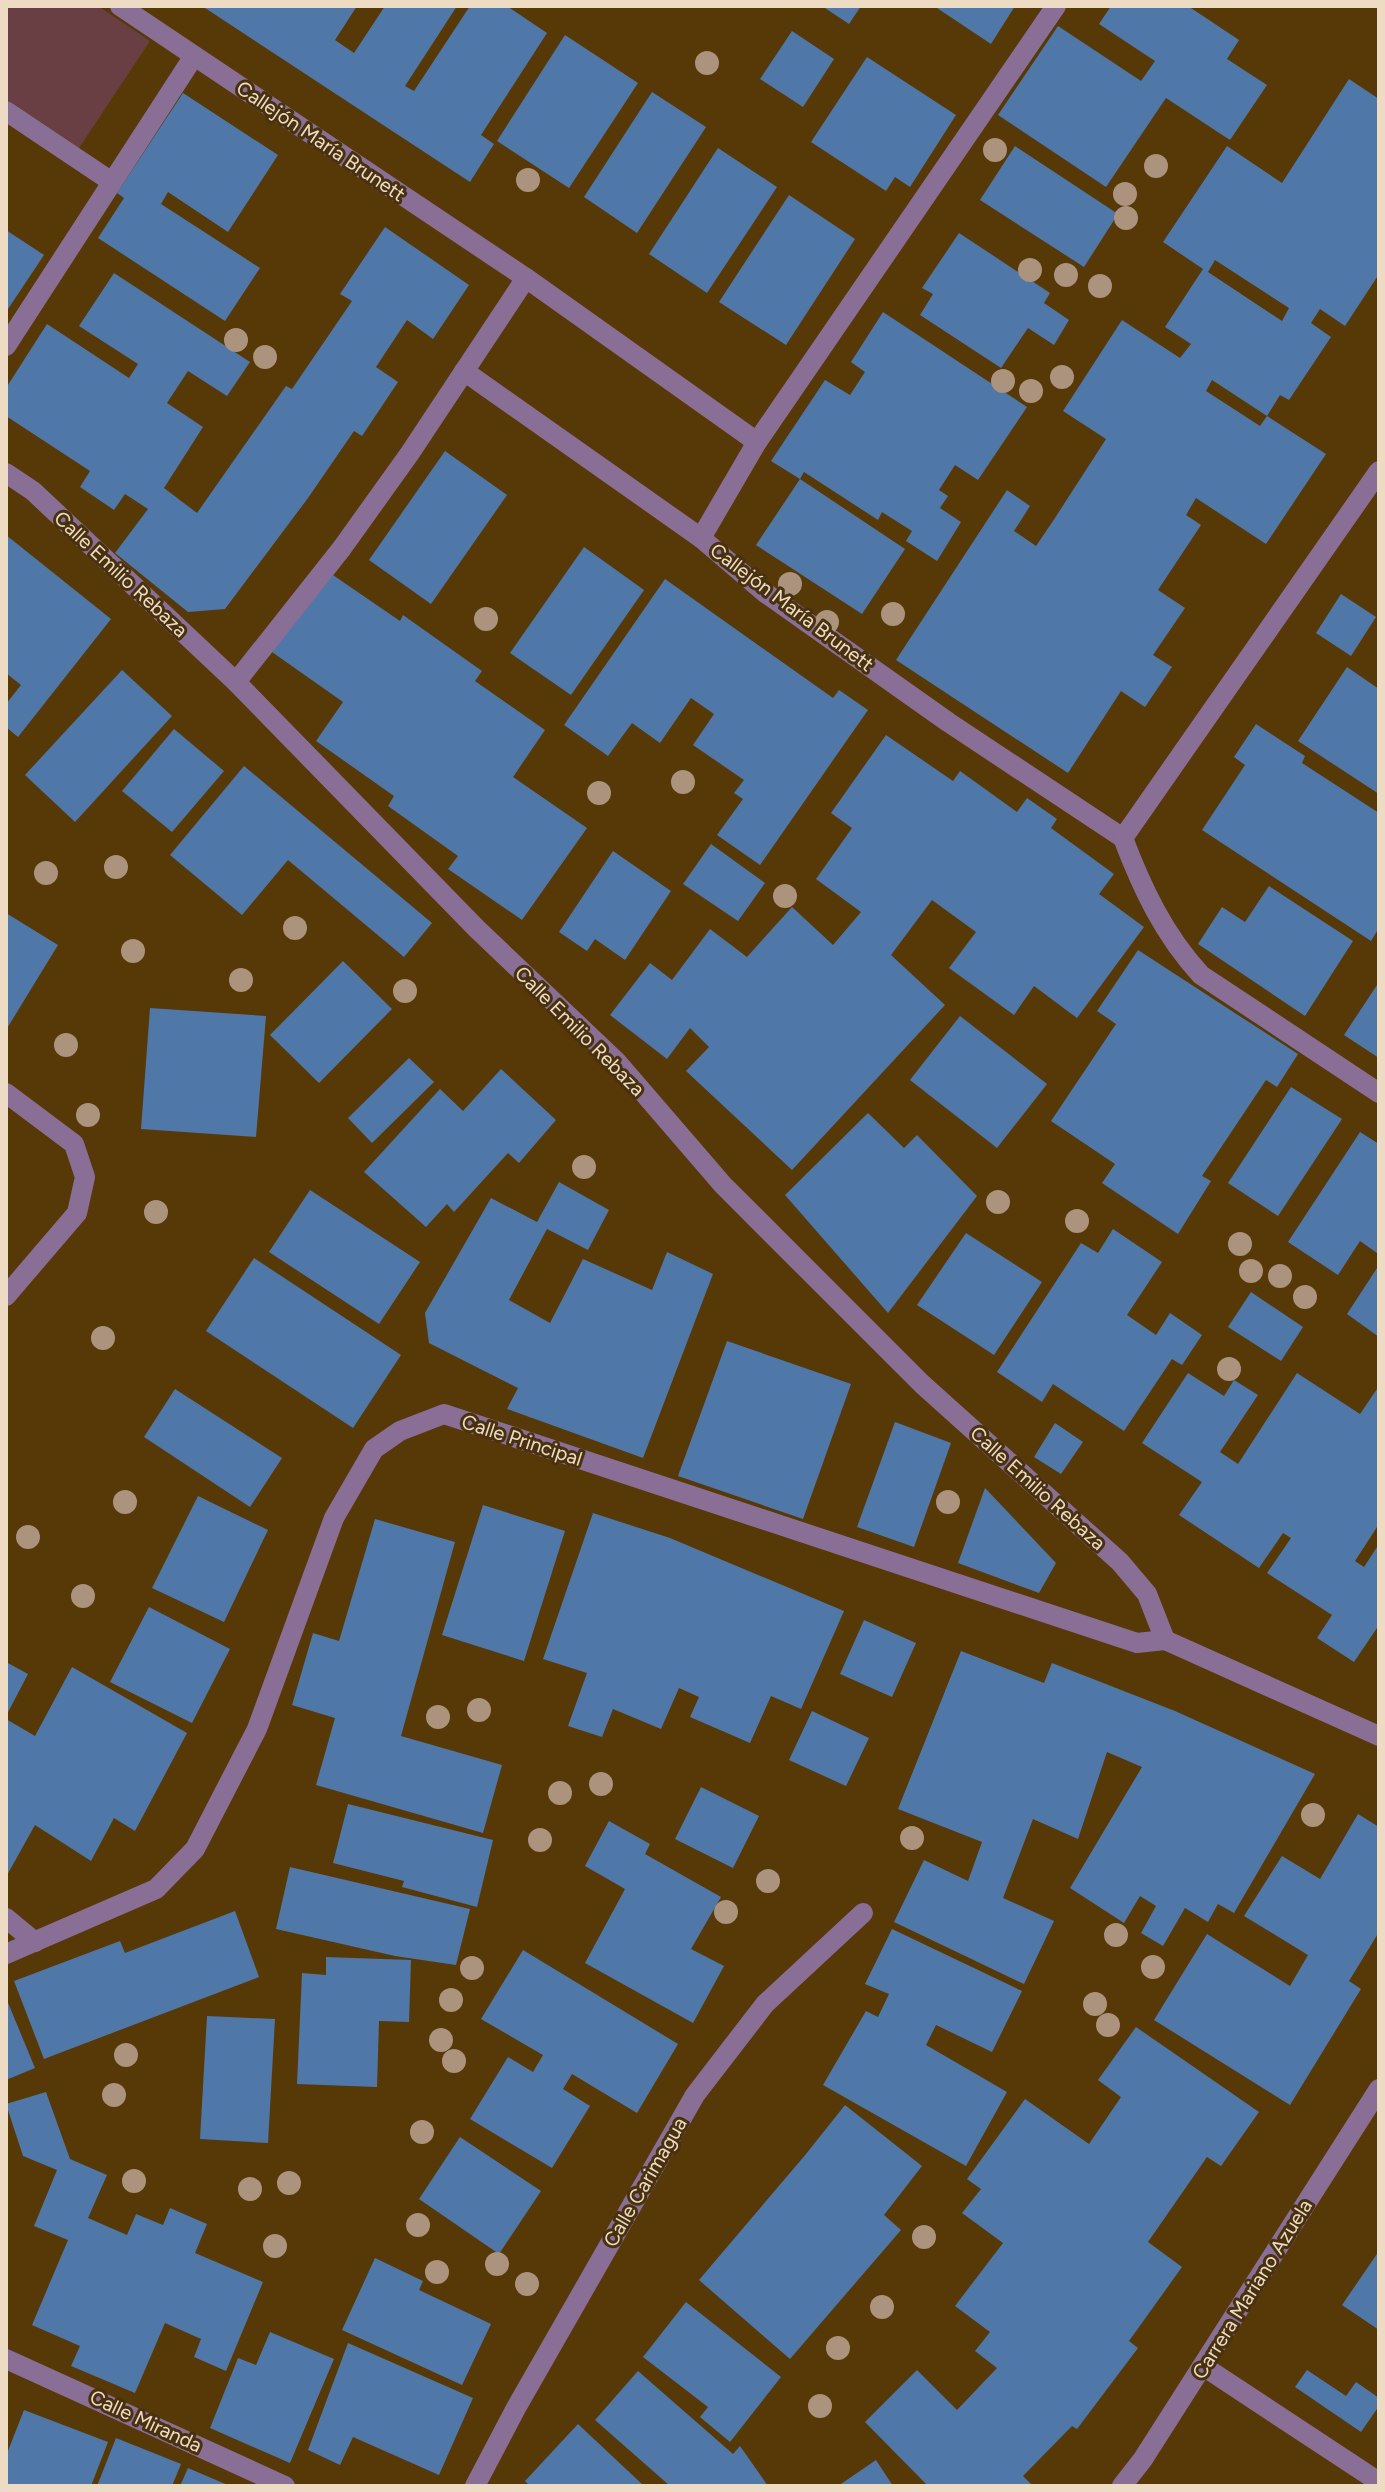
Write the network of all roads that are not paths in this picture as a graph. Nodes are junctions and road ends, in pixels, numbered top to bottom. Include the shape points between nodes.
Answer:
1 (120, 6) edge
2 (1056, 6) edge
3 (194, 56) junction
4 (6, 111) edge
5 (112, 182) junction
6 (526, 278) junction
7 (6, 346) edge
8 (464, 371) junction
9 (757, 442) junction
10 (1379, 471) edge
11 (6, 473) edge
12 (701, 538) junction
13 (236, 682) junction
14 (1123, 838) junction
15 (6, 1093) edge
16 (1379, 1093) edge
17 (6, 1296) edge
18 (1165, 1640) junction
19 (1379, 1736) edge
20 (863, 1913) dead end
21 (6, 1918) edge
22 (35, 1942) junction
23 (6, 1954) edge
24 (1379, 2089) edge
25 (6, 2359) edge
26 (1203, 2366) junction
27 (1379, 2482) edge
28 (285, 2486) edge
29 (475, 2486) edge
30 (1122, 2486) edge

1 - 3 street, Callejón María Brunett
2 - 9 street
3 - 5 street
3 - 6 street, Callejón María Brunett
4 - 5 street
5 - 7 street
6 - 8 street
6 - 9 street, Callejón María Brunett
8 - 12 street, Callejón María Brunett
8 - 13 street via 342,548
9 - 12 street
10 - 14 street
11 - 13 street, Calle Emilio Rebaza via 33,491
12 - 14 street, Callejón María Brunett via 789,609
13 - 18 street, Calle Emilio Rebaza via 477,929 617,1062 723,1185 922,1384 1120,1562 1147,1594
14 - 16 street via 1163,926 1201,975
15 - 17 street via 74,1144 85,1177 77,1213
18 - 19 street
18 - 22 street, Calle Principal via 1137,1643 444,1414 400,1431 374,1449 358,1476 334,1518 257,1729 195,1849 156,1889
20 - 29 street, Calle Carimagua via 765,2004 695,2095
21 - 22 street
22 - 23 street, Calle Principal
24 - 26 street, Carrera Mariano Azuela
25 - 28 street, Calle Miranda
26 - 27 street
26 - 30 street, Carrera Mariano Azuela

